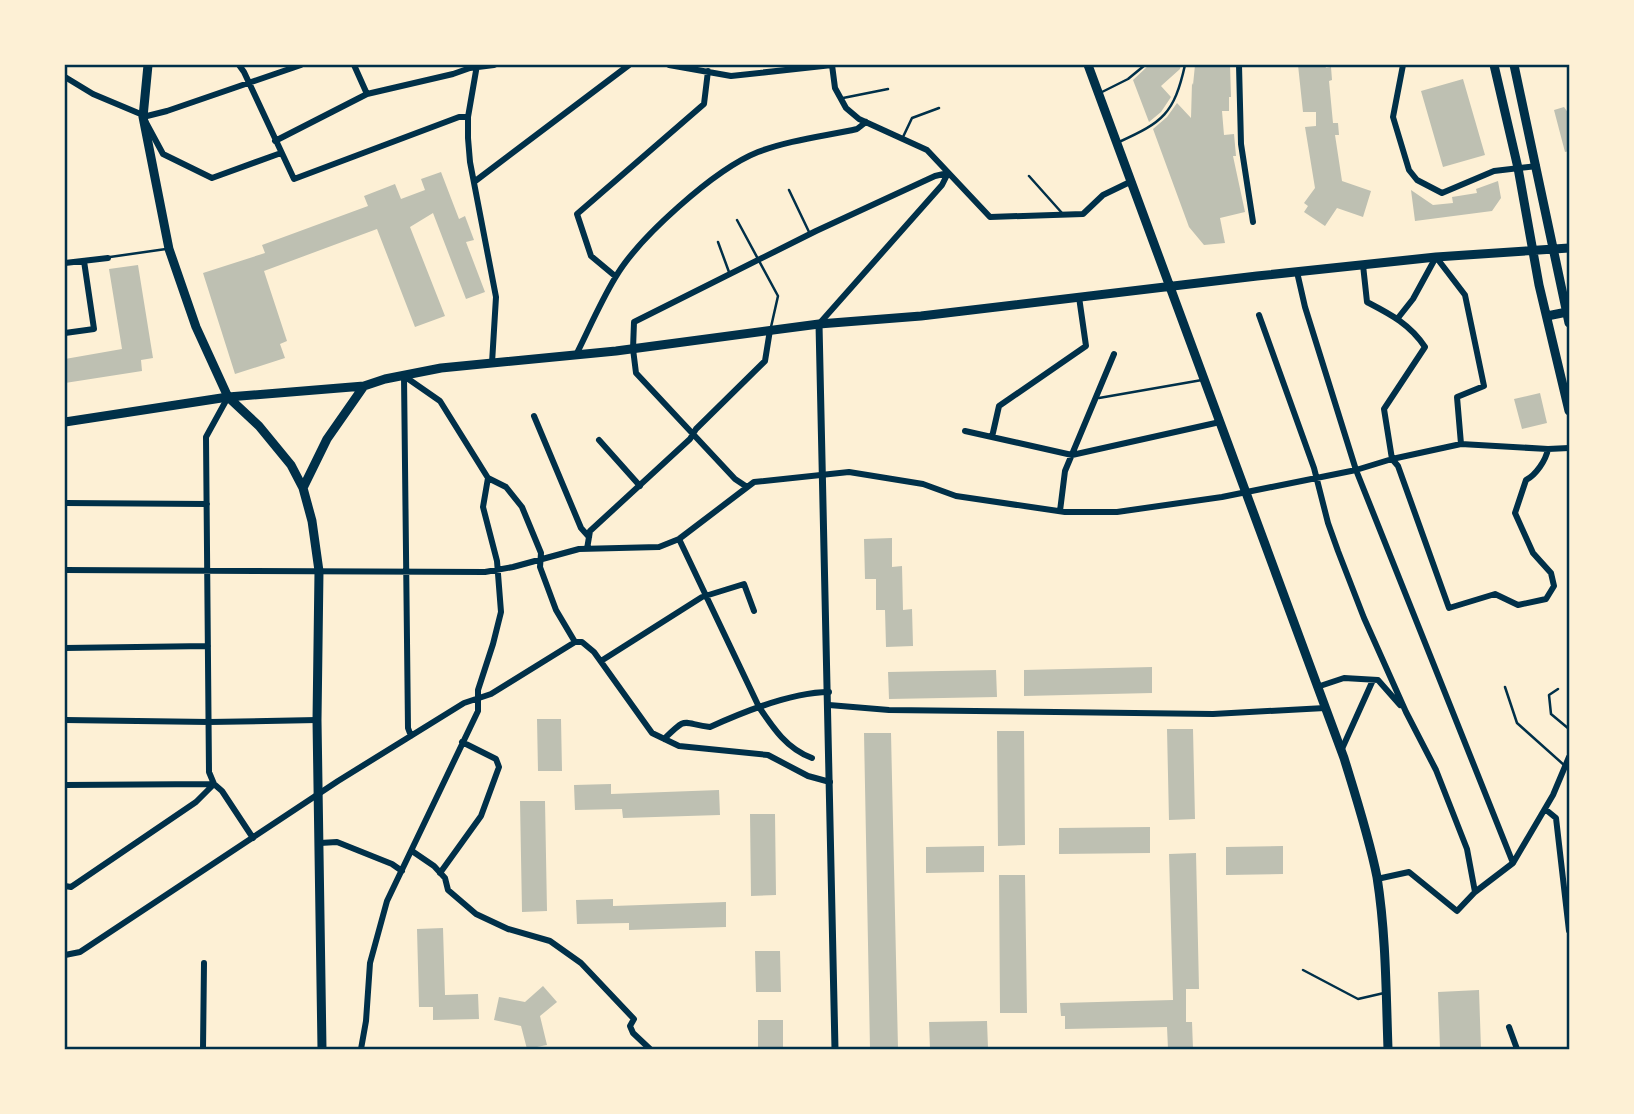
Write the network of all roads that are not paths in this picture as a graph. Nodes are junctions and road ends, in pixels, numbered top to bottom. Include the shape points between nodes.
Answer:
1 (148, 65) edge
2 (239, 65) edge
3 (301, 65) edge
4 (354, 65) edge
5 (494, 65) edge
6 (629, 65) edge
7 (669, 65) edge
8 (832, 65) edge
9 (1088, 65) edge
10 (1145, 65) edge
11 (1185, 65) edge
12 (1239, 65) edge
13 (1403, 65) edge
14 (1494, 65) edge
15 (1514, 65) edge
16 (477, 67) edge
17 (708, 71) junction
18 (65, 77) edge
19 (248, 83) junction
20 (888, 89) dead end
21 (366, 94) junction
22 (1099, 94) junction
23 (841, 99) junction
24 (939, 108) dead end
25 (143, 116) junction
26 (468, 117) junction
27 (866, 122) junction
28 (902, 139) junction
29 (275, 141) junction
30 (1118, 143) junction
31 (281, 153) junction
32 (1537, 166) junction
33 (1518, 169) junction
34 (948, 173) junction
35 (1029, 176) dead end
36 (1132, 181) junction
37 (474, 182) junction
38 (789, 190) dead end
39 (1062, 215) junction
40 (737, 220) dead end
41 (1253, 222) dead end
42 (810, 234) junction
43 (718, 242) dead end
44 (1569, 248) edge
45 (169, 249) junction
46 (1533, 250) junction
47 (1553, 250) junction
48 (1436, 257) junction
49 (108, 258) joint
50 (758, 260) junction
51 (84, 261) junction
52 (65, 263) edge
53 (1363, 265) junction
54 (1297, 272) junction
55 (730, 275) junction
56 (615, 276) junction
57 (1171, 286) junction
58 (1079, 297) junction
59 (1567, 312) junction
60 (1259, 315) dead end
61 (1547, 316) junction
62 (1398, 318) junction
63 (1569, 323) edge
64 (819, 324) junction
65 (770, 330) junction
66 (65, 333) edge
67 (633, 349) junction
68 (1114, 354) dead end
69 (576, 355) junction
70 (492, 363) junction
71 (404, 376) junction
72 (1205, 379) junction
73 (364, 386) junction
74 (228, 397) junction
75 (1095, 398) junction
76 (1569, 411) edge
77 (534, 416) dead end
78 (65, 422) edge
79 (1220, 422) junction
80 (965, 430) dead end
81 (692, 434) junction
82 (992, 437) junction
83 (598, 440) dead end
84 (1461, 444) junction
85 (1569, 448) edge
86 (1548, 449) junction
87 (1072, 455) junction
88 (1392, 459) junction
89 (1356, 470) junction
90 (823, 476) junction
91 (1317, 477) junction
92 (488, 478) junction
93 (640, 486) junction
94 (747, 487) junction
95 (303, 488) junction
96 (1245, 491) junction
97 (65, 503) edge
98 (207, 504) junction
99 (1060, 511) junction
100 (589, 537) junction
101 (679, 539) junction
102 (587, 549) junction
103 (540, 560) junction
104 (498, 569) junction
105 (65, 570) edge
106 (208, 570) junction
107 (407, 570) junction
108 (319, 571) junction
109 (706, 596) junction
110 (754, 611) dead end
111 (575, 642) junction
112 (208, 646) junction
113 (65, 649) edge
114 (601, 661) junction
115 (1373, 680) junction
116 (1317, 687) junction
117 (1504, 687) dead end
118 (1559, 689) dead end
119 (829, 692) junction
120 (477, 699) junction
121 (829, 705) junction
122 (759, 707) junction
123 (1325, 708) junction
124 (1406, 712) junction
125 (65, 720) edge
126 (317, 720) junction
127 (209, 722) junction
128 (1569, 729) edge
129 (411, 736) junction
130 (664, 739) junction
131 (462, 742) junction
132 (1342, 751) junction
133 (1569, 757) edge
134 (812, 758) dead end
135 (1566, 766) junction
136 (830, 782) junction
137 (214, 784) junction
138 (65, 785) edge
139 (318, 796) junction
140 (1545, 809) junction
141 (253, 838) junction
142 (320, 843) junction
143 (412, 851) junction
144 (1513, 863) junction
145 (402, 871) junction
146 (440, 873) junction
147 (1377, 879) junction
148 (65, 886) edge
149 (1475, 892) junction
150 (1569, 931) edge
151 (65, 955) edge
152 (204, 963) dead end
153 (1303, 971) dead end
154 (1386, 993) junction
155 (1509, 1027) dead end
156 (203, 1049) edge
157 (322, 1049) edge
158 (360, 1049) edge
159 (650, 1049) edge
160 (835, 1049) edge
161 (1388, 1049) edge
162 (1517, 1049) edge

1 - 25 main road
2 - 19 street
3 - 19 street
4 - 21 street
5 - 16 street
6 - 37 street
7 - 17 street
8 - 17 street via 731,76
8 - 23 street
9 - 22 main road
10 - 22 lane
11 - 30 lane via 1166,115
12 - 41 street via 1241,145
13 - 33 street via 1393,117 1416,180 1443,193 1494,171
14 - 33 main road
15 - 32 main road
16 - 21 street
16 - 26 street
17 - 56 street via 704,104 576,214 591,256
18 - 25 street
19 - 25 street
19 - 29 street
20 - 23 lane
21 - 29 street
22 - 30 main road
23 - 27 street
24 - 28 lane via 912,118
25 - 31 street via 163,154 212,178
25 - 45 main road
26 - 31 street via 294,179
26 - 37 street
27 - 28 street
27 - 56 street via 857,129 768,149 719,173 653,232
28 - 34 street via 927,150
29 - 31 street
30 - 36 main road
32 - 33 street
32 - 47 main road
33 - 46 main road
34 - 39 street via 990,217
34 - 42 street
34 - 64 street
35 - 39 lane
36 - 39 street via 1103,195 1083,214
36 - 57 main road
37 - 70 street via 496,297
38 - 42 lane
40 - 50 lane
42 - 50 street
43 - 55 lane
44 - 47 main road
45 - 49 lane
45 - 74 main road via 195,327
46 - 47 main road
46 - 48 main road
46 - 61 main road
47 - 59 main road
48 - 53 main road
48 - 62 street
48 - 84 street via 1465,295 1484,386 1457,397
49 - 51 street
50 - 55 street
50 - 65 lane via 778,296
51 - 52 street
51 - 66 street via 94,329
53 - 54 main road
53 - 62 street via 1367,302
54 - 57 main road
54 - 89 street
55 - 67 street via 634,322
56 - 69 street
57 - 58 main road
57 - 72 main road
58 - 64 main road
58 - 82 street via 1086,346 999,406
59 - 61 main road
59 - 63 main road
60 - 91 street
61 - 76 main road
62 - 88 street via 1425,346 1384,409
64 - 65 main road
64 - 90 street
65 - 67 main road
65 - 81 street via 765,361
67 - 69 main road
67 - 81 street via 636,373
68 - 75 street
69 - 70 main road
70 - 71 main road
71 - 73 main road
71 - 92 street via 440,401
71 - 107 street
72 - 75 lane
72 - 79 main road
73 - 74 main road
73 - 95 main road via 327,439
74 - 78 main road
74 - 95 main road via 259,426 291,465
74 - 98 street via 206,437
75 - 87 street
77 - 100 street via 581,528
79 - 87 street
79 - 96 main road
80 - 82 street
81 - 93 street
81 - 94 street
82 - 87 street
83 - 93 street
84 - 86 street
84 - 88 street
85 - 86 street
86 - 88 street via 1526,480 1515,513 1554,586 1546,599 1518,605 1495,594 1449,608
87 - 99 street
88 - 89 street
89 - 91 street
89 - 144 street
90 - 94 street via 754,482
90 - 99 street via 849,472 923,484 956,496
90 - 119 street
91 - 96 street
91 - 124 street via 1328,523
92 - 103 street via 506,487 522,507
92 - 104 street via 483,507
93 - 100 street via 590,531
94 - 101 street
95 - 108 main road
96 - 99 street via 1117,512
96 - 116 main road
97 - 98 street
98 - 106 street
100 - 102 street
101 - 102 street via 659,547
101 - 109 street
102 - 103 street
103 - 104 street
103 - 111 street via 556,610
104 - 107 street
104 - 120 street via 501,611
105 - 106 street
106 - 108 street
106 - 112 street
107 - 108 street
107 - 129 street
108 - 126 main road
109 - 110 street via 744,584
109 - 114 street
109 - 122 street
111 - 114 street via 582,642
111 - 120 street
112 - 113 street
112 - 127 street
114 - 130 street via 652,733
115 - 116 street via 1344,678
115 - 124 street
115 - 132 street
116 - 123 main road
117 - 135 lane via 1517,723
118 - 128 lane via 1549,695 1551,714
119 - 121 street
119 - 122 street
120 - 129 street
120 - 131 street via 478,711
121 - 123 street via 889,710 1213,714
121 - 136 street
122 - 130 street via 710,727 682,722
122 - 134 street via 797,752
123 - 132 main road
124 - 149 street via 1436,770 1467,849
125 - 127 street
126 - 127 street
126 - 139 main road
127 - 137 street via 209,772
129 - 139 street
130 - 136 street via 679,746 768,755
131 - 143 street
131 - 146 street via 496,759 499,766 481,816
132 - 147 main road
133 - 135 street
135 - 140 street
136 - 160 street
137 - 138 street
137 - 141 street
137 - 148 street via 196,802 71,887
139 - 141 street
139 - 142 main road
140 - 144 street
140 - 150 street via 1556,818
141 - 151 street via 80,952
142 - 145 street via 337,842
142 - 157 main road
143 - 145 street
143 - 146 street
144 - 149 street
145 - 158 street via 387,901 370,963
146 - 159 street via 447,890 476,914 550,942 581,963 634,1019 633,1033
147 - 149 street via 1409,872 1457,911
147 - 154 main road
152 - 156 street
153 - 154 lane via 1358,999
154 - 161 main road
155 - 162 street

